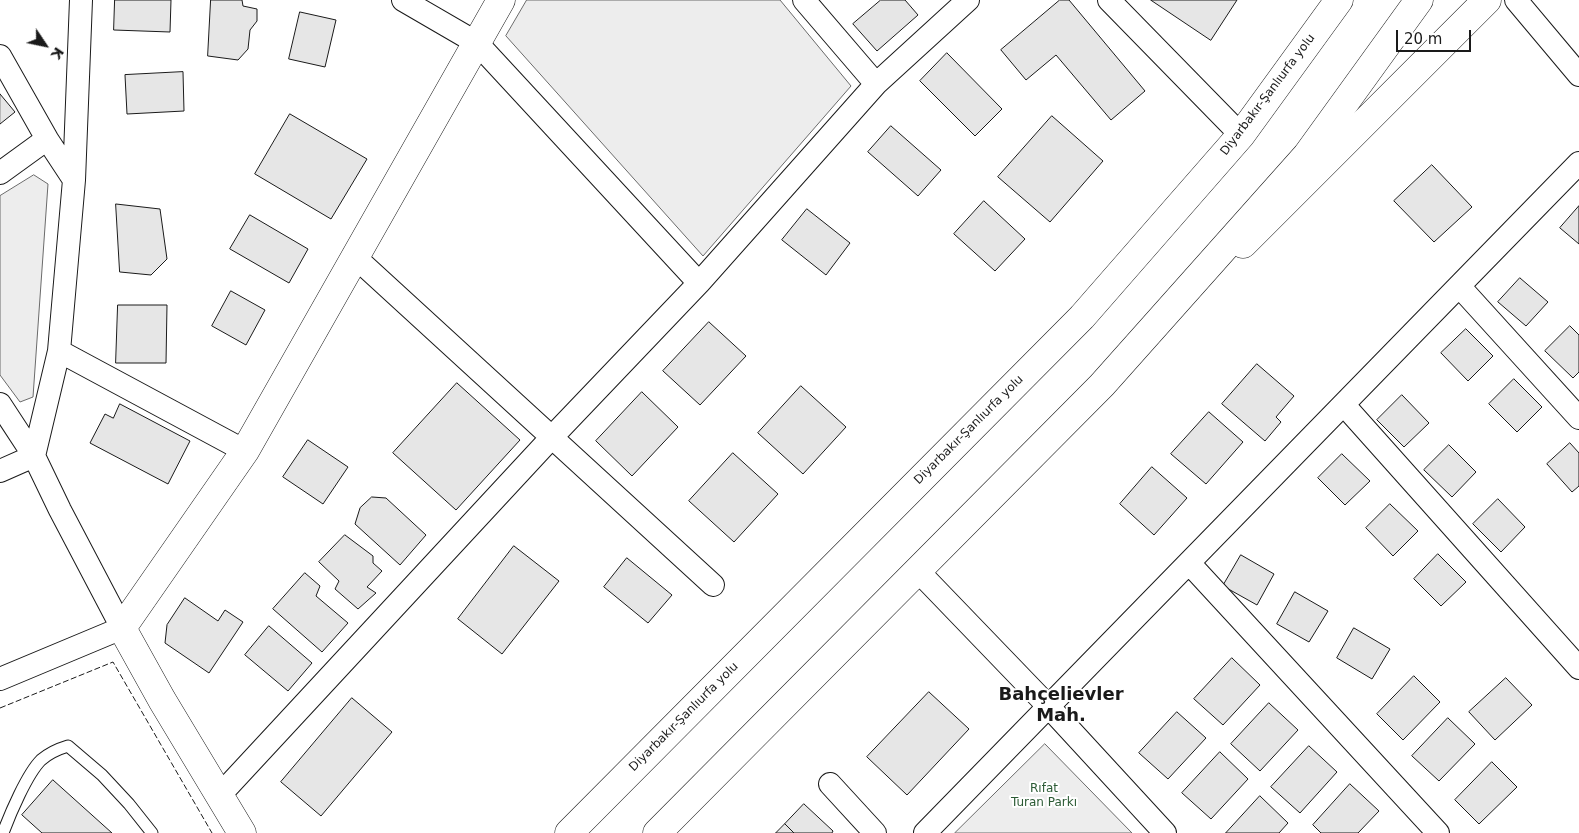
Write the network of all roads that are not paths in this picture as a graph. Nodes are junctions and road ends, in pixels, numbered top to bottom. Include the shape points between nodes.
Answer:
1 (82, 0) edge
2 (403, 0) edge
3 (501, 0) edge
4 (804, 0) edge
5 (968, 0) edge
6 (1109, 0) edge
7 (1340, 0) edge
8 (1419, 0) edge
9 (1487, 0) edge
10 (1516, 0) edge
11 (477, 43) junction
12 (0, 56) edge
13 (1579, 75) edge
14 (876, 84) junction
15 (1241, 135) junction
16 (47, 139) junction
17 (1579, 163) edge
18 (0, 173) edge
19 (74, 180) junction
20 (355, 257) junction
21 (700, 283) junction
22 (1459, 286) junction
23 (59, 351) junction
24 (1102, 385) junction
25 (0, 404) edge
26 (1344, 405) junction
27 (1579, 418) edge
28 (552, 437) junction
29 (245, 451) junction
30 (34, 456) junction
31 (0, 471) edge
32 (1189, 563) junction
33 (918, 570) junction
34 (713, 585) dead end
35 (122, 628) junction
36 (1579, 668) edge
37 (0, 679) edge
38 (1049, 707) junction
39 (830, 784) dead end
40 (219, 796) junction
41 (3, 833) edge
42 (152, 833) edge
43 (242, 833) edge
44 (569, 833) edge
45 (657, 833) edge
46 (875, 833) edge
47 (925, 833) edge
48 (1166, 833) edge
49 (1438, 833) edge

1 - 19 street
2 - 11 street
3 - 11 main road
4 - 14 street
5 - 14 street
6 - 15 street
7 - 15 main road, Diyarbakır-Şanlıurfa yolu
8 - 24 main road via 1307,155
9 - 24 main road
10 - 13 street
11 - 20 main road
11 - 21 street
12 - 16 street
14 - 21 street
15 - 44 main road, Diyarbakır-Şanlıurfa yolu via 1082,317
16 - 18 street
16 - 19 street
17 - 22 street
19 - 23 street
20 - 28 street
20 - 29 main road
21 - 28 street
22 - 26 street
22 - 27 street
23 - 29 street
23 - 30 street
24 - 33 main road
25 - 30 street
26 - 32 street
26 - 36 street
28 - 34 street
28 - 40 street
29 - 35 main road
30 - 31 street
30 - 35 street
32 - 38 street
32 - 49 street
33 - 38 street
33 - 45 main road
35 - 37 street
35 - 40 main road
38 - 47 street
38 - 48 street
39 - 46 street
40 - 43 main road
41 - 42 lane via 40,761 57,749 68,746 102,775

